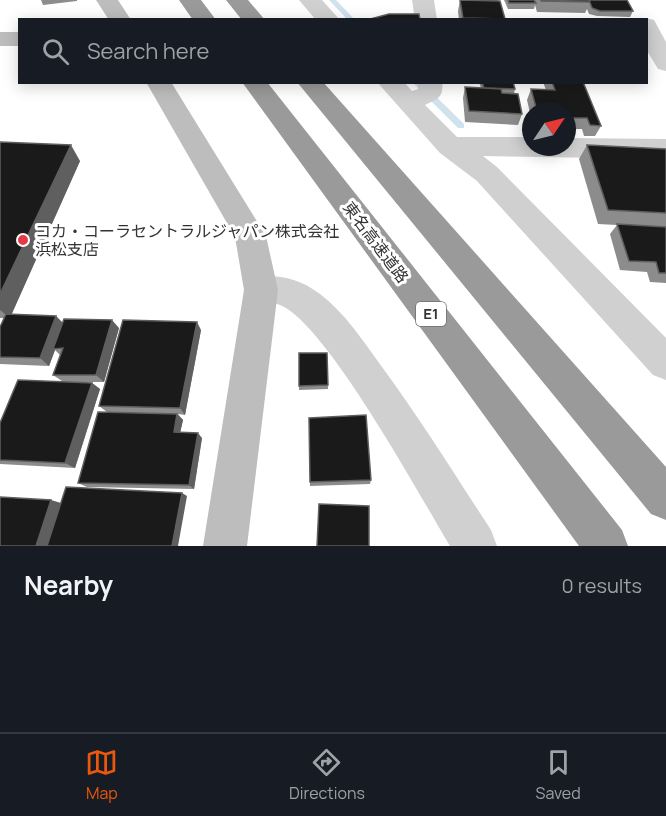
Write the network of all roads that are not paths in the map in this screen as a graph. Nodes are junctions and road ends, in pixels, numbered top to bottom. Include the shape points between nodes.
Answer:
1 (107, 0) edge
2 (190, 0) edge
3 (237, 0) edge
4 (310, 0) edge
5 (423, 0) edge
6 (119, 18) edge
7 (204, 18) edge
8 (252, 18) edge
9 (327, 18) edge
10 (426, 18) edge
11 (648, 28) edge
12 (0, 39) edge
13 (18, 39) edge
14 (666, 64) edge
15 (159, 84) edge
16 (256, 84) edge
17 (311, 84) edge
18 (415, 91) edge
19 (450, 146) junction
20 (666, 149) edge
21 (261, 290) junction
22 (663, 355) edge
23 (666, 499) edge
24 (225, 546) edge
25 (475, 546) edge
26 (606, 546) edge

1 - 6 street
2 - 7 highway
3 - 8 highway
4 - 9 street
5 - 10 street
11 - 14 street
12 - 13 street
15 - 21 street via 250,236
16 - 26 highway, 東名高速道路 / E1
17 - 23 highway
18 - 19 street
19 - 20 street
19 - 22 street via 486,174
21 - 24 street
21 - 25 street via 289,292 314,309 350,351

